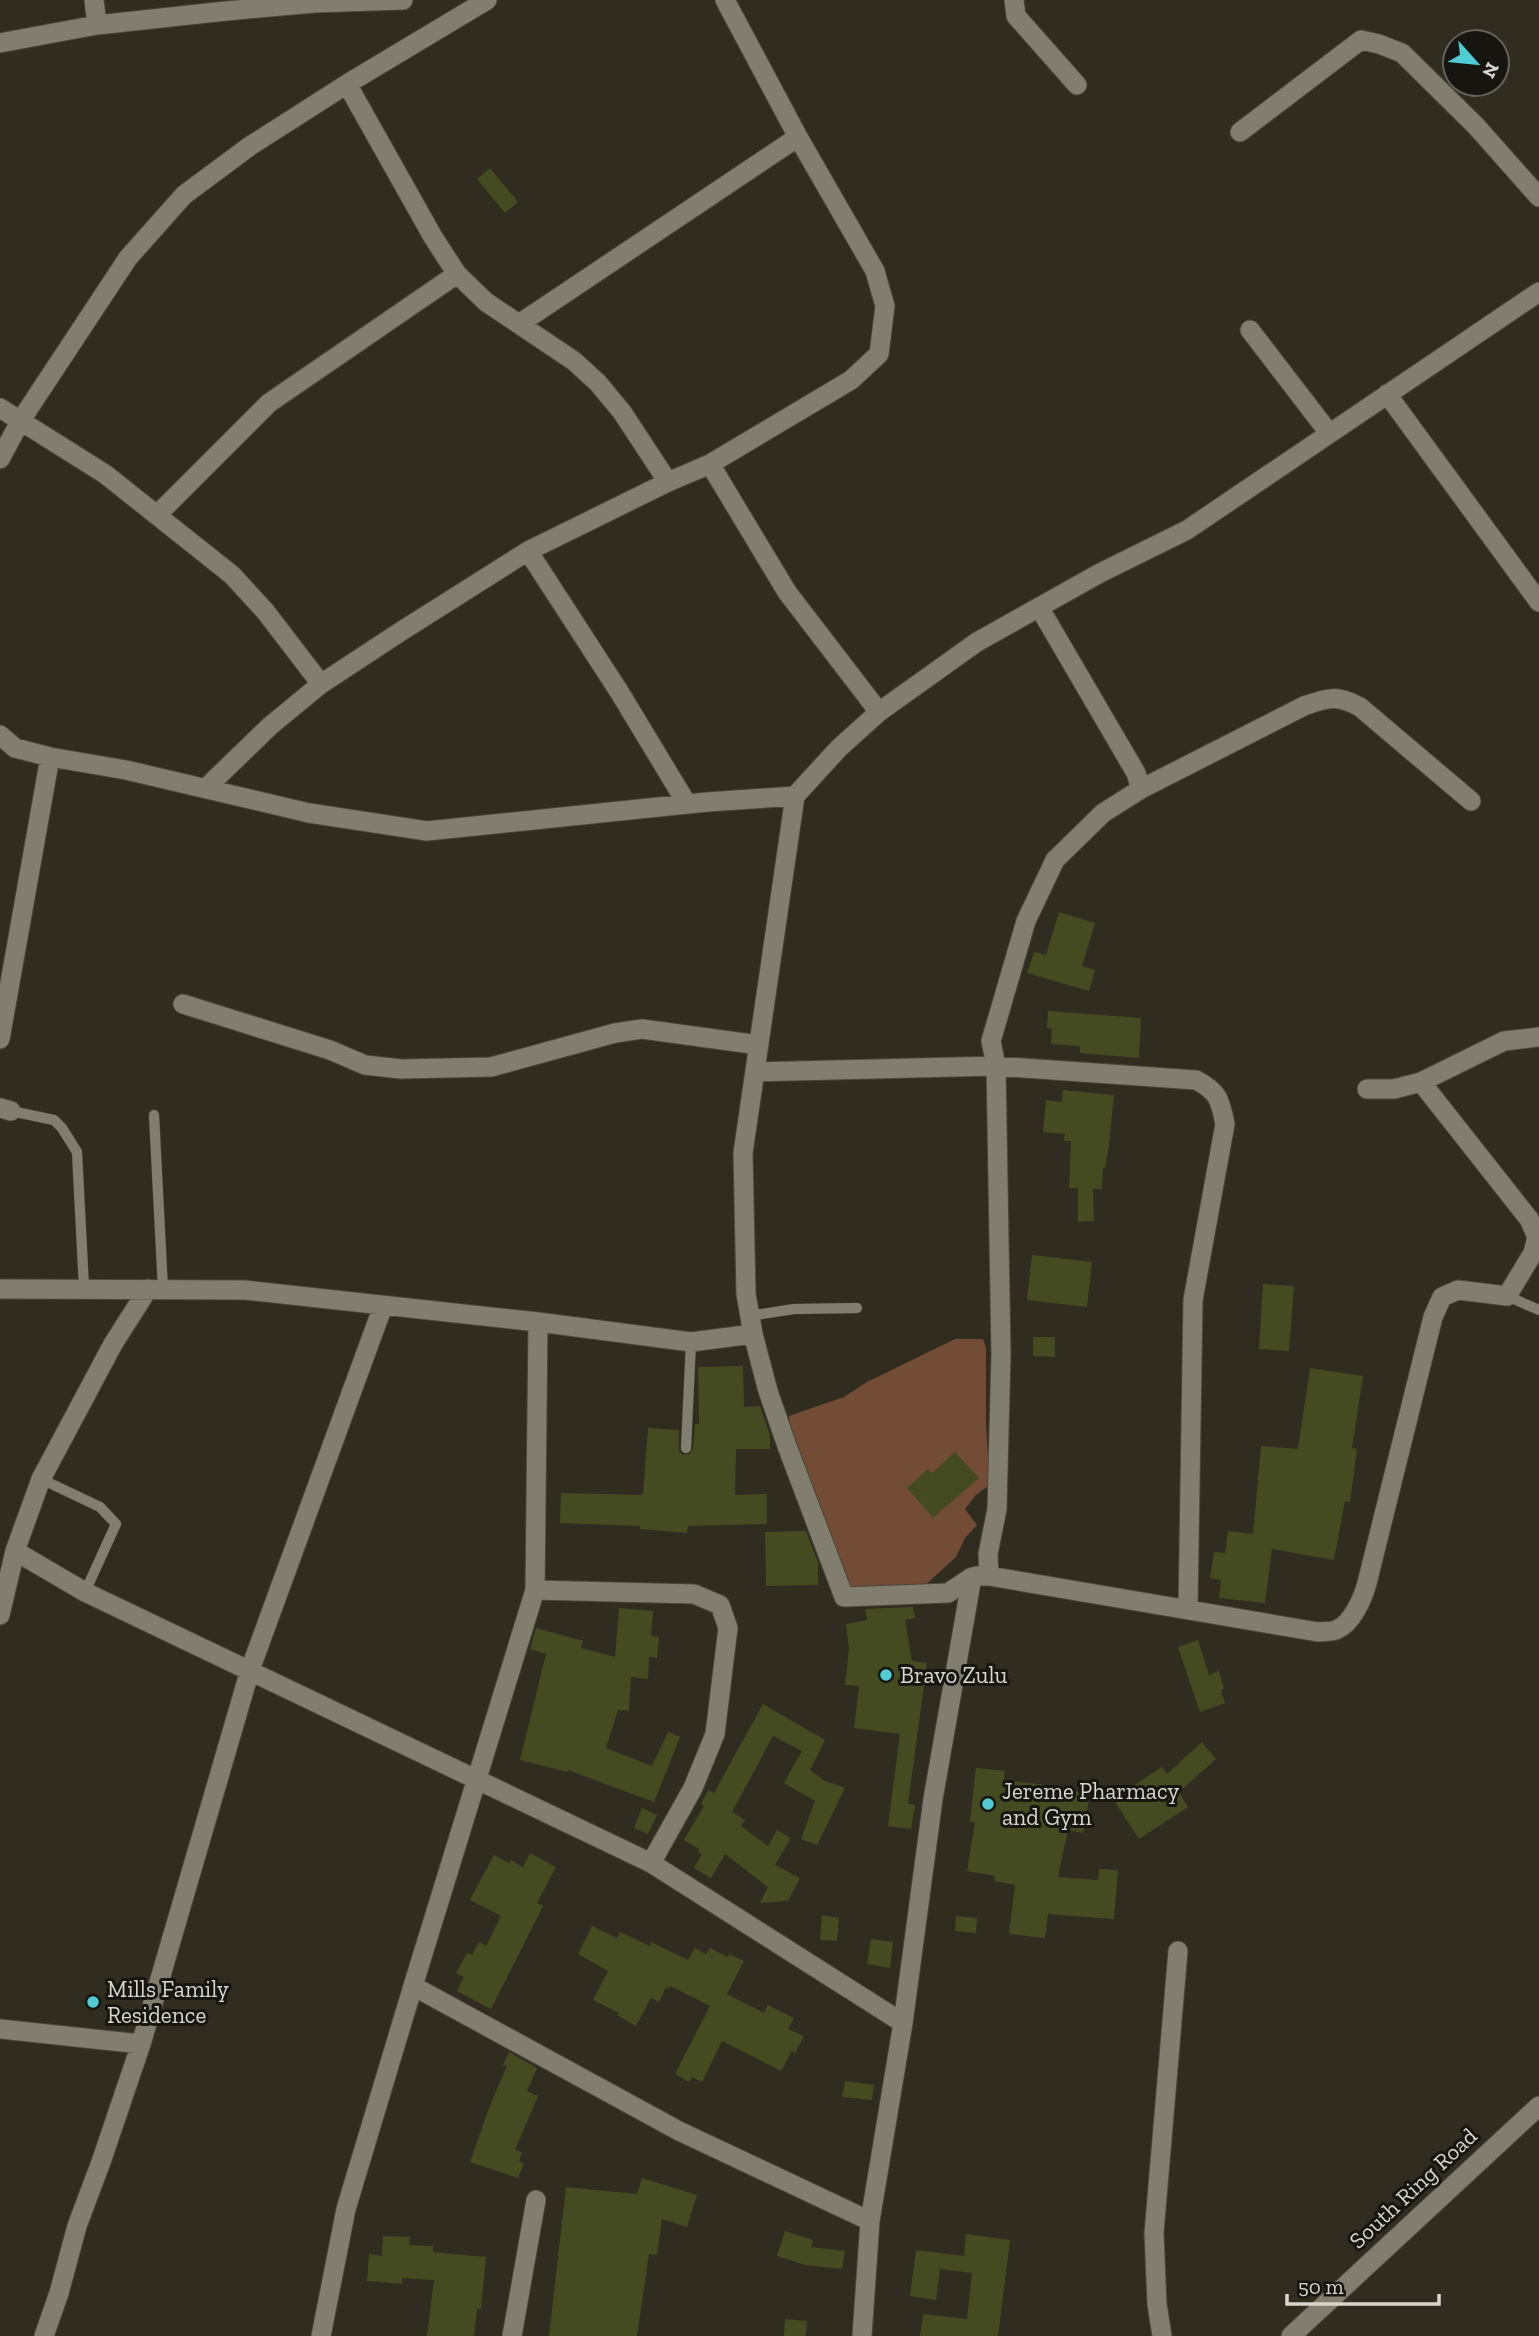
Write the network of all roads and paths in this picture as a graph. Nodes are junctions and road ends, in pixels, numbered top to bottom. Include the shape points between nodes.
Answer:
1 (94, 0) edge
2 (404, 0) edge
3 (487, 0) edge
4 (725, 0) edge
5 (1014, 0) edge
6 (314, 2) edge
7 (97, 25) junction
8 (0, 43) edge
9 (347, 84) junction
10 (1077, 85) dead end
11 (1240, 132) dead end
12 (798, 137) junction
13 (1539, 197) edge
14 (457, 274) junction
15 (1539, 292) edge
16 (519, 324) junction
17 (1250, 330) dead end
18 (1387, 394) junction
19 (0, 408) edge
20 (21, 420) junction
21 (1329, 433) junction
22 (0, 459) edge
23 (710, 464) junction
24 (668, 482) junction
25 (157, 515) junction
26 (528, 551) junction
27 (1539, 602) edge
28 (1040, 607) junction
29 (321, 684) junction
30 (879, 712) junction
31 (0, 735) edge
32 (50, 757) junction
33 (206, 788) junction
34 (1141, 789) junction
35 (795, 796) junction
36 (1471, 801) dead end
37 (687, 804) junction
38 (183, 1004) dead end
39 (1539, 1037) edge
40 (0, 1039) edge
41 (759, 1045) junction
42 (996, 1066) junction
43 (755, 1072) junction
44 (1421, 1082) junction
45 (1367, 1089) dead end
46 (6, 1110) edge
47 (154, 1115) dead end
48 (84, 1288) junction
49 (0, 1289) edge
50 (156, 1289) junction
51 (1507, 1296) junction
52 (383, 1306) junction
53 (857, 1308) dead end
54 (1539, 1310) edge
55 (538, 1322) junction
56 (751, 1325) junction
57 (691, 1342) junction
58 (686, 1448) dead end
59 (41, 1479) junction
60 (15, 1551) junction
61 (980, 1576) junction
62 (536, 1590) junction
63 (86, 1592) junction
64 (1188, 1608) junction
65 (0, 1615) edge
66 (250, 1670) junction
67 (478, 1779) junction
68 (651, 1863) junction
69 (1178, 1951) dead end
70 (412, 1986) junction
71 (903, 2024) junction
72 (0, 2029) edge
73 (141, 2044) junction
74 (1539, 2106) edge
75 (536, 2200) dead end
76 (870, 2221) junction
77 (44, 2336) edge
78 (321, 2336) edge
79 (512, 2336) edge
80 (862, 2336) edge
81 (1162, 2336) edge
82 (1291, 2336) edge

1 - 7 street
2 - 6 street
3 - 9 street
4 - 12 street
5 - 10 street via 1016,16
6 - 7 street
7 - 8 street
9 - 14 street
9 - 20 street via 184,195 128,258
11 - 13 street via 1361,40 1402,53
12 - 16 street
12 - 23 street via 875,271 885,306 879,354 851,380
14 - 16 street via 486,302
14 - 25 street via 269,403
15 - 18 street
16 - 24 street via 598,383
17 - 21 street
18 - 21 street
18 - 27 street
19 - 20 street
20 - 22 street
20 - 25 street via 105,474
21 - 28 street via 1187,530
23 - 24 street
23 - 30 street via 787,592
24 - 26 street
25 - 29 street via 232,575
26 - 29 street
26 - 37 street
28 - 30 street via 977,642
28 - 34 street
29 - 33 street
30 - 35 street
31 - 32 street via 15,748
32 - 33 street
32 - 40 street
33 - 37 street via 309,813 427,831
34 - 36 street via 1326,698 1344,699 1360,708
34 - 42 street via 1103,813 1055,860 1026,921 991,1041
35 - 37 street
35 - 41 street
38 - 41 street via 365,1065 401,1069 491,1067 642,1029
39 - 44 street via 1504,1041
41 - 43 street
42 - 43 street
42 - 61 street via 1001,1354 997,1509
42 - 64 street via 1196,1080 1210,1087 1220,1100 1225,1124 1193,1300
43 - 56 street via 743,1153 746,1294
44 - 45 street
44 - 51 street via 1529,1219 1537,1237 1533,1253
46 - 48 lane via 54,1120 76,1152
47 - 50 lane
48 - 49 street
48 - 50 street
50 - 52 street via 245,1290
50 - 59 street via 113,1344
51 - 54 lane
51 - 64 street via 1458,1290 1442,1297 1433,1317 1367,1583 1353,1614 1336,1630 1318,1632
52 - 55 street
52 - 66 street
53 - 56 lane via 794,1309
55 - 57 street
55 - 62 street
56 - 57 street
56 - 61 street via 783,1435 844,1597 948,1592
57 - 58 lane
59 - 60 street
59 - 63 lane via 100,1507 116,1524
60 - 63 street
60 - 65 street
61 - 64 street
61 - 71 street via 933,1799
62 - 67 street
62 - 68 street via 694,1594 720,1605 728,1628 715,1734
63 - 66 street
66 - 67 street
66 - 73 street
67 - 68 street
67 - 70 street
68 - 71 street
69 - 81 street via 1154,2233
70 - 76 street via 679,2131
70 - 78 street via 346,2209
71 - 76 street
72 - 73 street
73 - 77 street
74 - 82 street, South Ring Road
75 - 79 street
76 - 80 street

